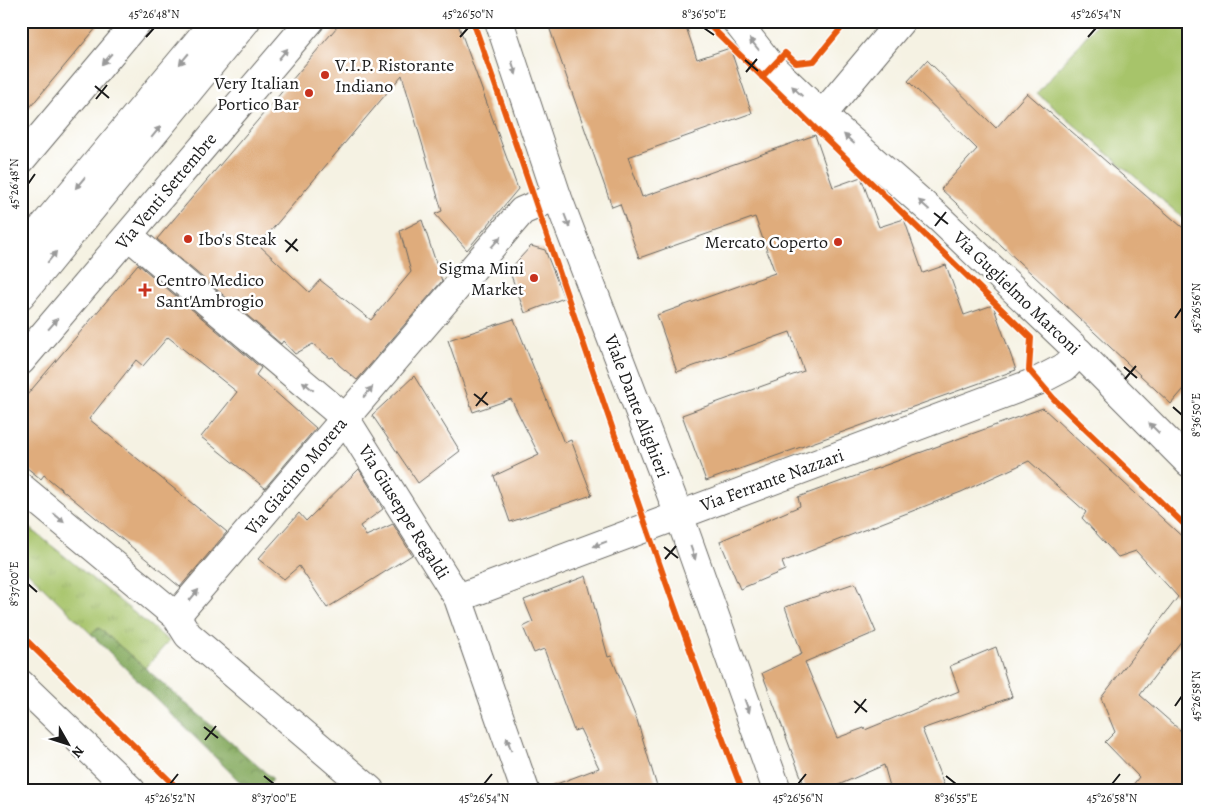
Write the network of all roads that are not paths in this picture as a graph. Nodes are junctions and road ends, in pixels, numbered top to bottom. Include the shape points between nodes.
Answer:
1 (138, 21) edge
2 (216, 21) edge
3 (246, 21) edge
4 (310, 21) edge
5 (499, 21) edge
6 (736, 21) edge
7 (901, 21) edge
8 (822, 115) junction
9 (24, 149) edge
10 (557, 196) junction
11 (128, 236) junction
12 (21, 253) edge
13 (21, 295) edge
14 (1079, 352) junction
15 (21, 361) edge
16 (345, 418) junction
17 (1189, 462) edge
18 (21, 487) edge
19 (679, 515) junction
20 (458, 598) junction
21 (176, 616) junction
22 (21, 684) edge
23 (131, 790) edge
24 (370, 790) edge
25 (525, 790) edge
26 (777, 790) edge

1 -> 9 street
2 -> 12 street
13 -> 3 street
11 -> 4 street, Via Venti Settembre
5 -> 10 street, Viale Dante Alighieri
8 -> 6 street, Via Guglielmo Marconi via 772,67
7 - 8 street
14 -> 8 street, Via Guglielmo Marconi via 938,218
16 -> 10 street, Via Giacinto Morera via 522,211
10 -> 19 street, Viale Dante Alighieri
15 -> 11 street, Via Venti Settembre
16 -> 11 street, Via Giuseppe Regaldi
17 -> 14 street, Via Guglielmo Marconi
14 - 19 street, Via Ferrante Nazzari via 1065,367 1038,381
16 - 20 street, Via Giuseppe Regaldi
21 -> 16 street, Via Giacinto Morera
18 -> 21 street
19 -> 20 street, Via Ferrante Nazzari
19 -> 26 street, Viale Dante Alighieri
25 -> 20 street, Via Giuseppe Regaldi
21 - 24 street via 188,635
22 - 23 street

